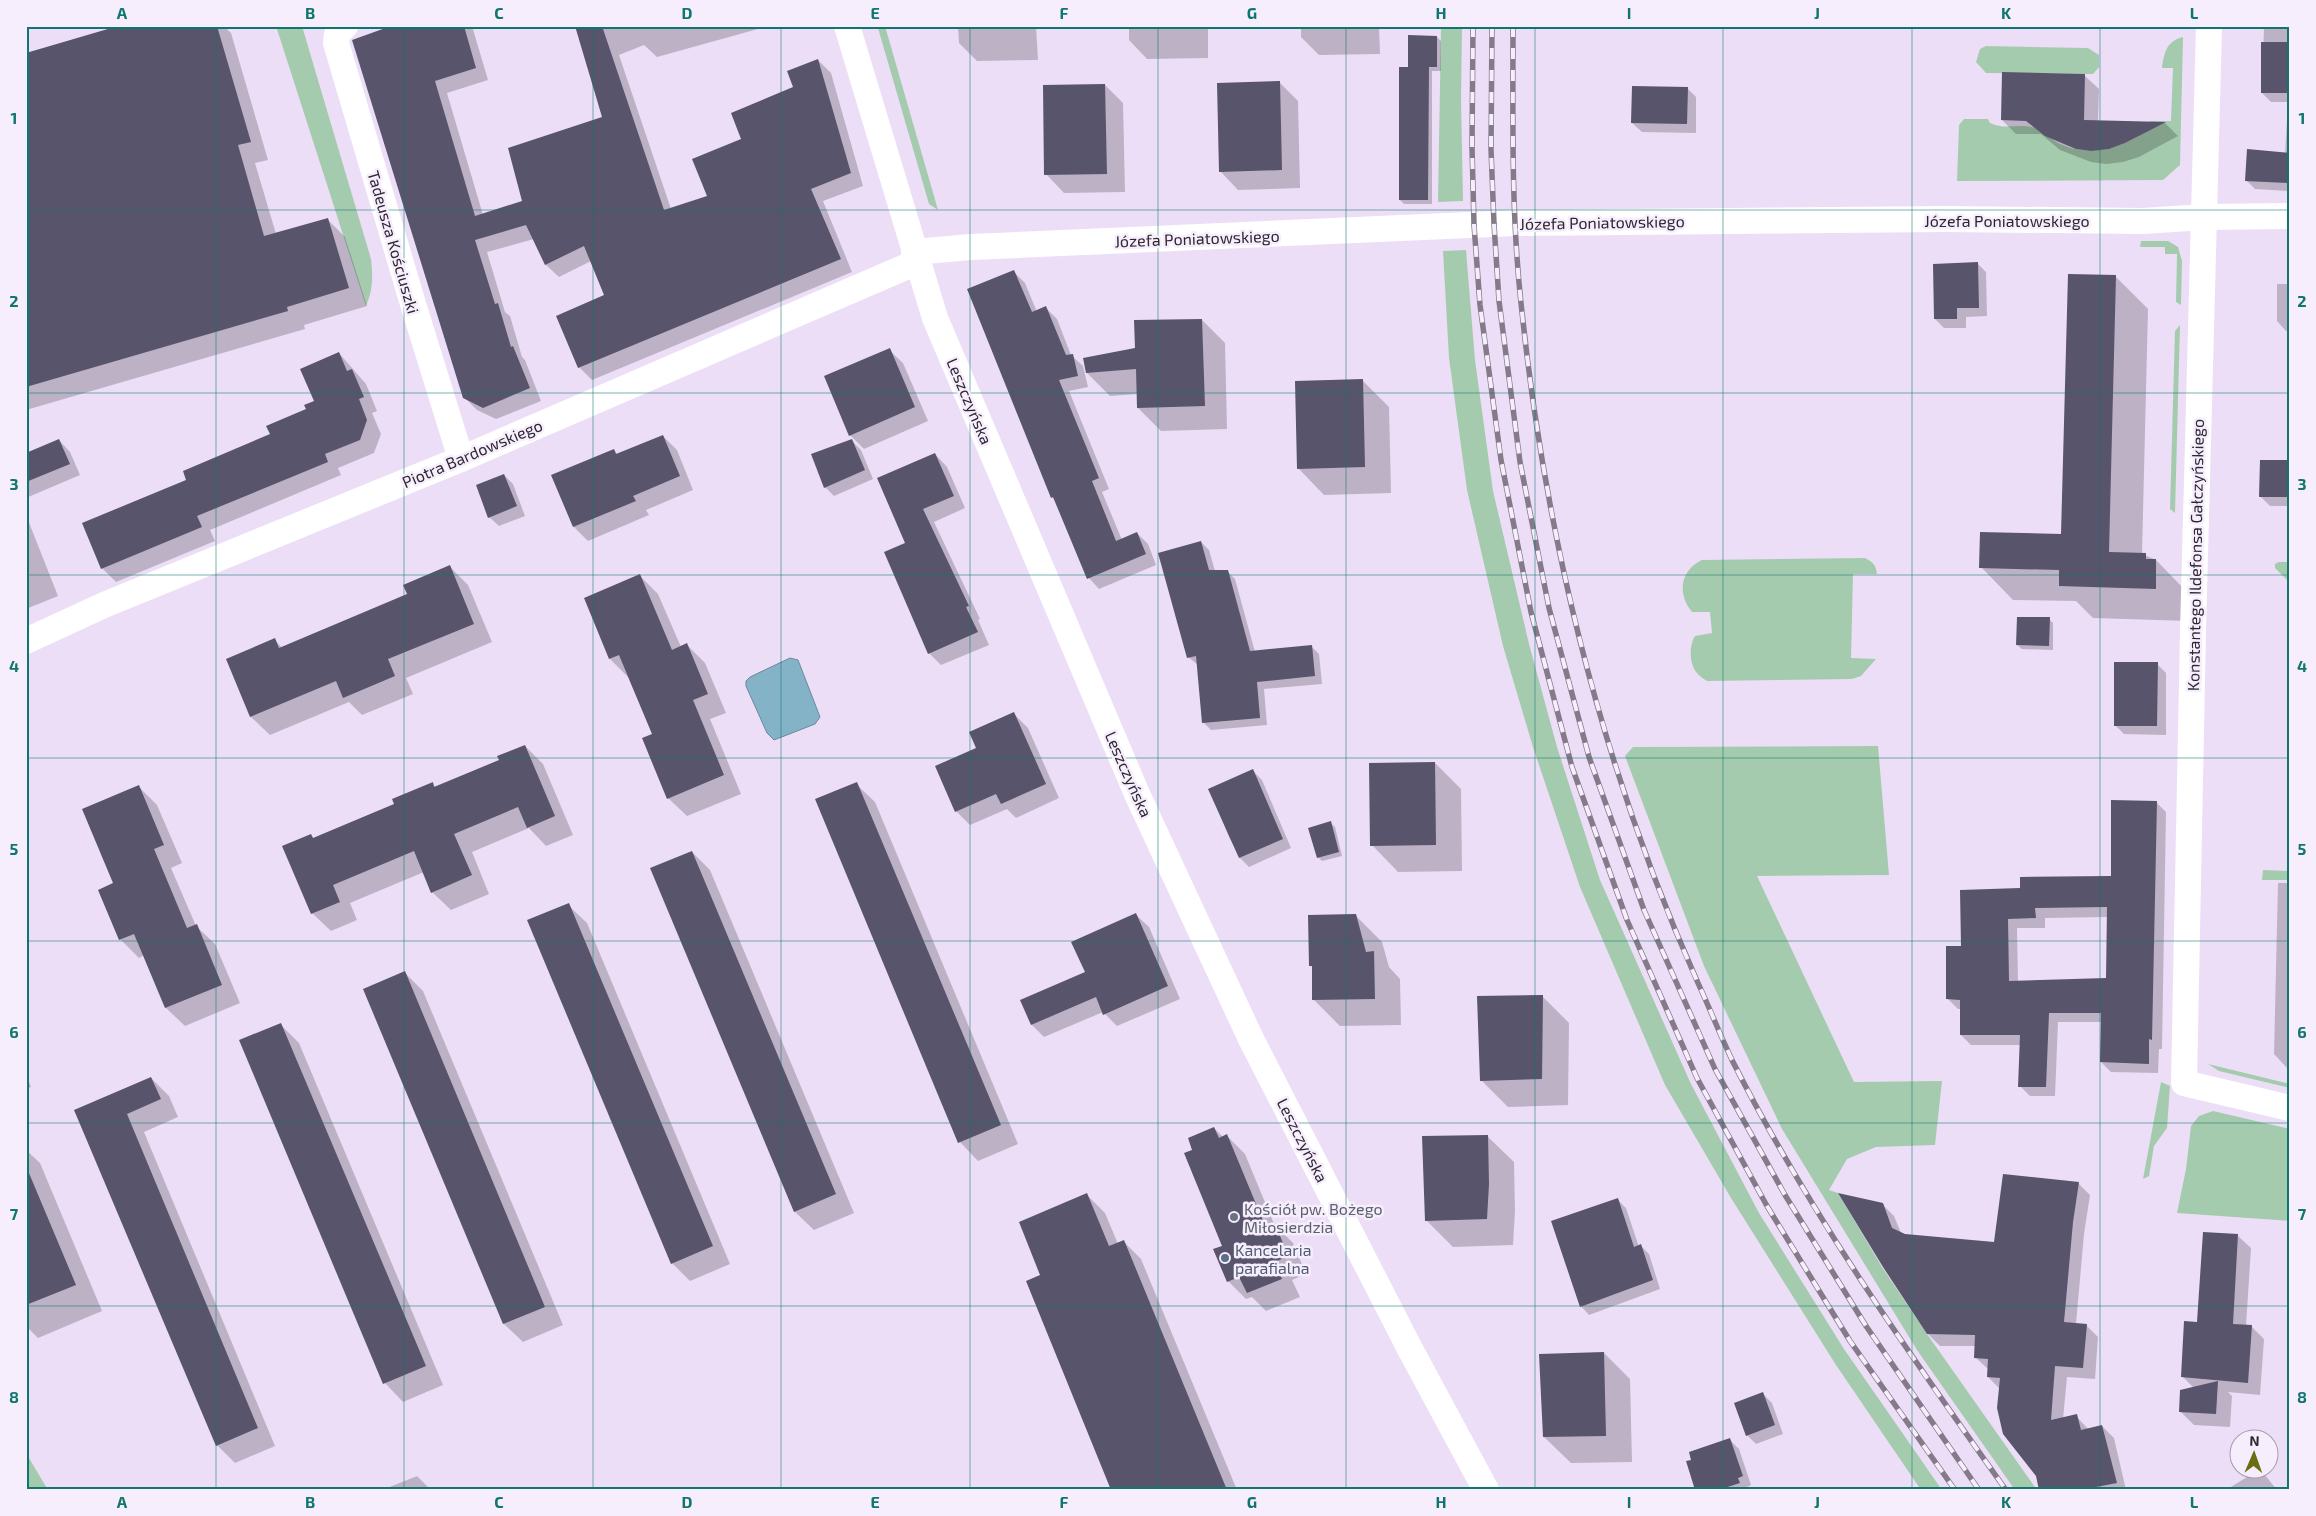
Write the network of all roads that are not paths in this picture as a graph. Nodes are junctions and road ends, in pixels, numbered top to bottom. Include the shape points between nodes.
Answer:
1 (345, 26) edge
2 (847, 26) edge
3 (2209, 26) edge
4 (2290, 216) edge
5 (2204, 217) junction
6 (916, 257) junction
7 (462, 459) junction
8 (26, 641) edge
9 (2290, 1108) edge
10 (1486, 1490) edge

1 - 7 street, Tadeusza Kościuszki via 337,34 336,43
2 - 6 street, Leszczyńska
3 - 5 street, Konstantego Ildefonsa Gałczyńskiego
4 - 5 street, Józefa Poniatowskiego
5 - 6 street, Józefa Poniatowskiego via 2143,221 1946,219 1515,223 971,247
5 - 9 street, Konstantego Ildefonsa Gałczyńskiego via 2184,1083
6 - 7 street, Piotra Bardowskiego
6 - 10 street, Leszczyńska via 935,318 1137,794 1251,1039
7 - 8 street, Piotra Bardowskiego via 104,605

